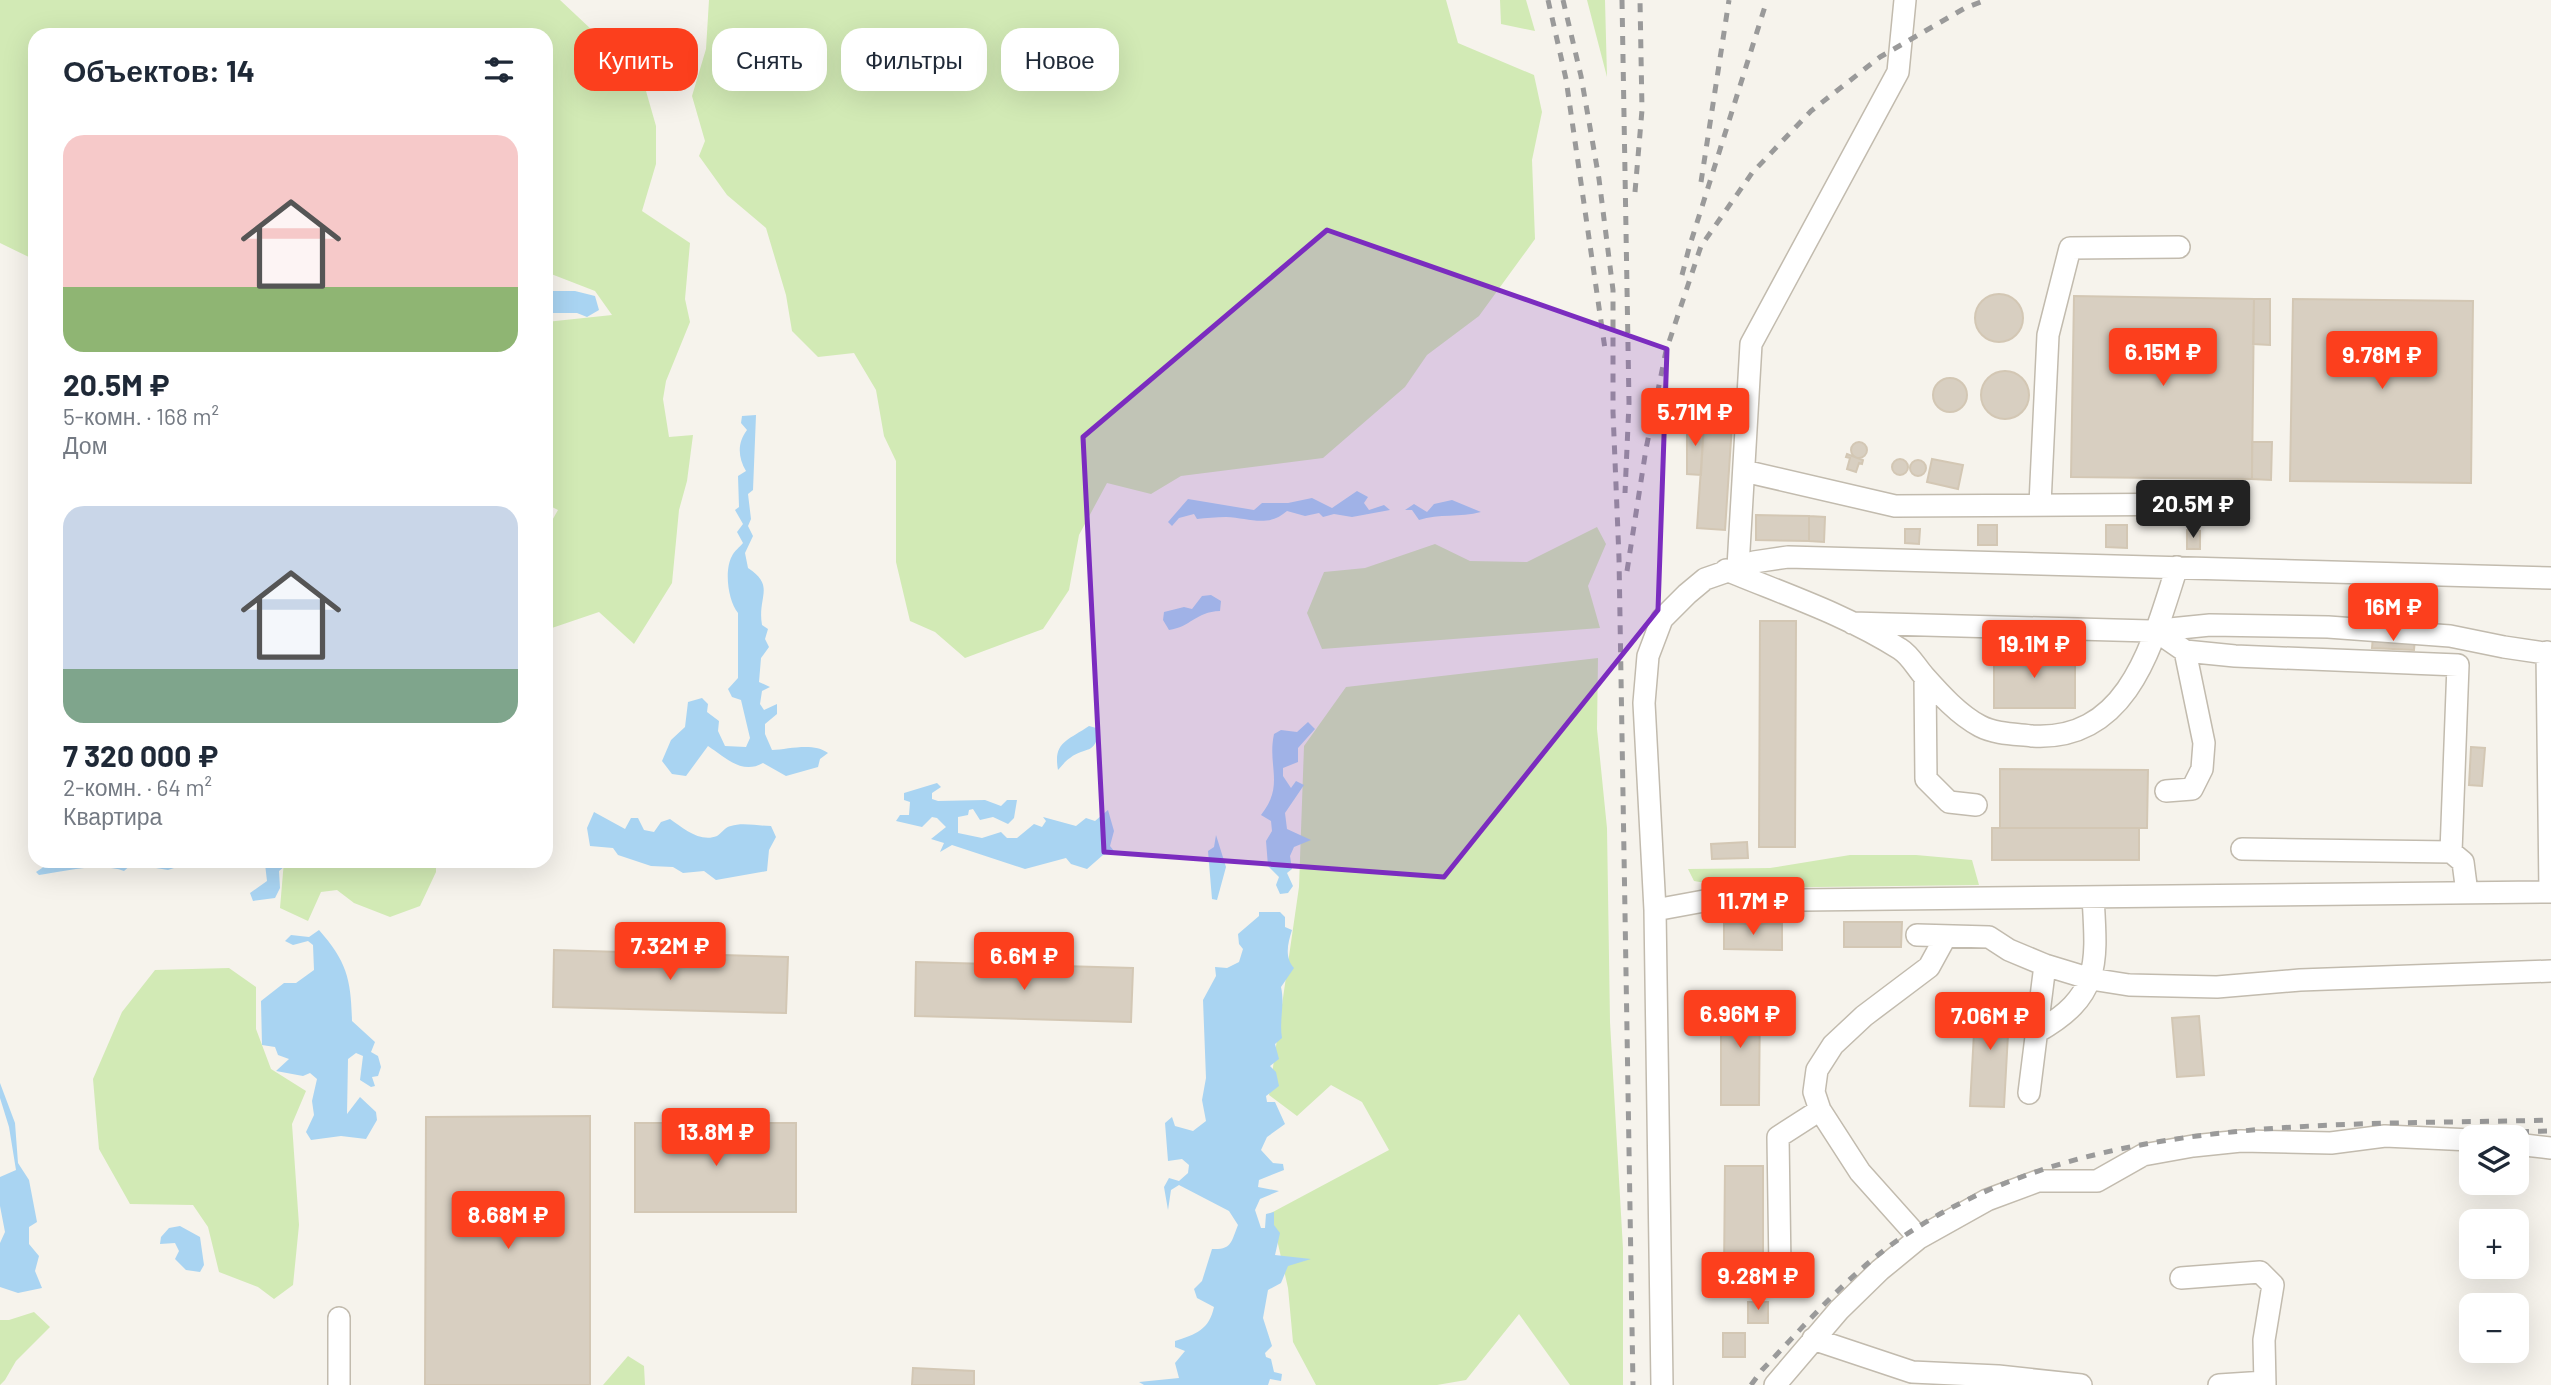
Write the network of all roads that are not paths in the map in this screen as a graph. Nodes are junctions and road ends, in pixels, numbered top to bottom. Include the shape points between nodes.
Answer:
1 (1903, 1) edge
2 (2179, 247) dead end
3 (1744, 471) junction
4 (2040, 504) junction
5 (2215, 504) dead end
6 (2177, 567) junction
7 (1732, 569) junction
8 (2551, 578) edge
9 (1852, 623) junction
10 (2156, 631) junction
11 (2185, 651) junction
12 (2549, 653) edge
13 (1925, 677) junction
14 (2166, 791) dead end
15 (1976, 805) dead end
16 (2242, 849) dead end
17 (2451, 852) junction
18 (2550, 892) edge
19 (2466, 893) junction
20 (2093, 897) junction
21 (1655, 910) junction
22 (1917, 935) dead end
23 (1946, 936) junction
24 (2045, 965) junction
25 (2551, 971) edge
26 (2091, 979) junction
27 (2037, 1032) junction
28 (2029, 1093) dead end
29 (1820, 1110) junction
30 (2459, 1139) edge
31 (2529, 1145) edge
32 (2551, 1148) edge
33 (1919, 1238) junction
34 (1780, 1268) dead end
35 (2181, 1278) dead end
36 (339, 1318) dead end
37 (1813, 1339) junction
38 (2056, 1384) edge
39 (2265, 1384) edge
40 (339, 1385) edge
41 (1662, 1385) edge
42 (1775, 1385) edge
43 (2081, 1385) edge
44 (2219, 1385) edge

1 - 3 street via 1898,72 1751,344
2 - 4 street via 2070,248 2048,335
3 - 4 street via 1895,506
3 - 7 street
4 - 5 street
6 - 7 street via 1788,557
6 - 8 street
6 - 10 street
7 - 9 street
7 - 21 street via 1705,579 1687,593 1662,619 1647,656 1644,703
9 - 10 street
9 - 13 street via 1904,651
10 - 11 street
10 - 12 street via 2210,625 2328,627 2450,636
10 - 13 street via 2138,675 2113,708 2084,727 2046,737 1981,727
11 - 14 street via 2204,743 2202,769 2192,789
11 - 17 street via 2458,666
12 - 18 street
13 - 15 street via 1926,779 1949,802
16 - 17 street
17 - 19 street via 2463,862
18 - 19 street
19 - 20 street
20 - 21 street via 1704,901
20 - 26 street
21 - 41 street
22 - 23 street
23 - 24 street via 1989,937
23 - 29 street via 1929,967 1833,1045 1817,1070 1814,1092
24 - 26 street
24 - 27 street
25 - 26 street via 2217,987 2129,985
26 - 27 street via 2059,1020
27 - 28 street
29 - 33 street via 1860,1172
29 - 34 street via 1778,1137
30 - 33 street via 2385,1136 2332,1143 2241,1141 2168,1150 2143,1155 2097,1181 2038,1181 1987,1200
31 - 32 street
33 - 37 street via 1880,1270
35 - 39 street via 2260,1272 2273,1285 2264,1340
36 - 40 street
37 - 38 street via 1912,1372
37 - 42 street
38 - 43 street
39 - 44 street

